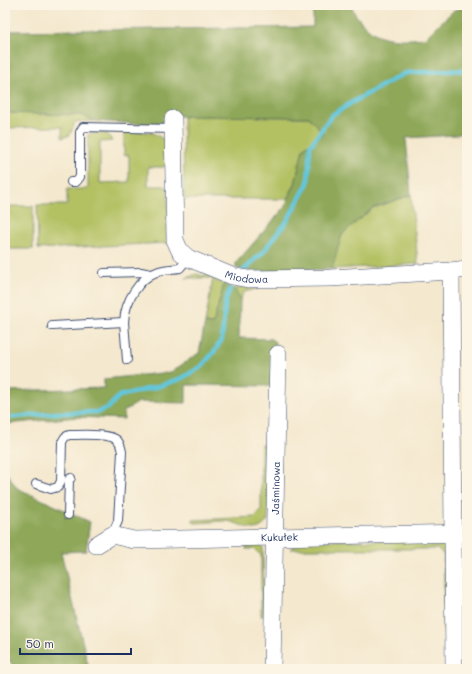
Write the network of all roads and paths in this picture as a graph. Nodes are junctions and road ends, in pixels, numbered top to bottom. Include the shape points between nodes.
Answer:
1 (174, 124) joint
2 (71, 182) dead end
3 (188, 258) junction
4 (459, 270) edge
5 (104, 273) dead end
6 (152, 274) junction
7 (124, 322) junction
8 (52, 326) dead end
9 (278, 354) dead end
10 (127, 360) dead end
11 (71, 478) dead end
12 (36, 484) dead end
13 (68, 515) dead end
14 (461, 533) edge
15 (112, 535) junction
16 (273, 536) junction
17 (96, 544) dead end
18 (272, 669) edge
19 (454, 669) edge

1 - 2 lane via 83,127 80,132 80,177 76,182
1 - 3 street via 175,240 180,251
3 - 4 street, Miodowa via 232,276 248,279 330,278
3 - 6 lane via 180,268
4 - 14 street, Miodowa
5 - 6 lane
6 - 7 lane via 136,289 125,309
7 - 8 lane
7 - 10 lane
9 - 16 street, Jaśminowa
11 - 13 lane
12 - 15 lane via 51,489 58,487 61,481 62,442 65,437 104,436 116,439 122,452 118,521
14 - 16 street, Kukułek
14 - 19 street, Miodowa
15 - 16 street, Kukułek via 134,540
15 - 17 street
16 - 18 street, Jaśminowa

